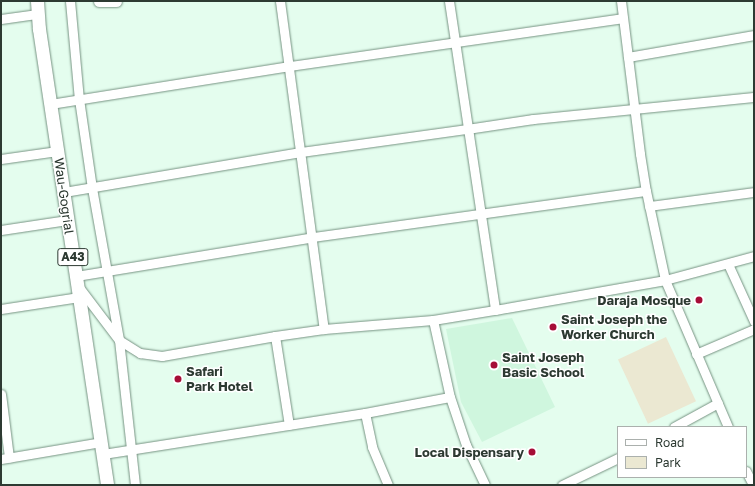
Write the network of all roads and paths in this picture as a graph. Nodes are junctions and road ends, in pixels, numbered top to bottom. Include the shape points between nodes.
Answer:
1 (70, 1) edge
2 (99, 1) edge
3 (116, 1) edge
4 (280, 1) edge
5 (450, 1) edge
6 (621, 1) edge
7 (37, 7) edge
8 (623, 18) junction
9 (1, 19) edge
10 (754, 35) edge
11 (454, 42) junction
12 (628, 57) junction
13 (290, 66) junction
14 (754, 97) edge
15 (79, 99) junction
16 (50, 104) junction
17 (634, 108) junction
18 (468, 130) junction
19 (57, 151) junction
20 (301, 152) junction
21 (1, 159) edge
22 (92, 188) junction
23 (646, 191) junction
24 (64, 192) junction
25 (754, 192) edge
26 (649, 206) junction
27 (480, 215) junction
28 (67, 220) junction
29 (1, 230) edge
30 (313, 237) junction
31 (754, 256) edge
32 (728, 264) junction
33 (106, 271) junction
34 (666, 280) junction
35 (77, 286) junction
36 (1, 309) edge
37 (495, 310) junction
38 (433, 320) junction
39 (754, 321) edge
40 (324, 329) junction
41 (754, 329) edge
42 (275, 336) junction
43 (119, 340) junction
44 (696, 354) junction
45 (1, 394) edge
46 (450, 397) junction
47 (718, 403) junction
48 (365, 413) junction
49 (289, 425) junction
50 (676, 426) edge
51 (728, 426) edge
52 (102, 448) junction
53 (131, 450) junction
54 (5, 458) edge
55 (617, 458) edge
56 (749, 471) edge
57 (107, 485) edge
58 (135, 485) edge
59 (388, 485) edge
60 (485, 485) edge
61 (562, 485) edge
62 (753, 485) edge

1 - 15 street
2 - 3 street
4 - 13 street
5 - 11 street
6 - 8 street
7 - 9 street
7 - 16 main road, Wau-Gogrial / A43
8 - 11 street
8 - 12 street
10 - 12 street
11 - 13 street
11 - 18 street
12 - 17 street
13 - 15 street
13 - 20 street
14 - 17 street
15 - 16 street
15 - 22 street
16 - 19 main road, Wau-Gogrial / A43
17 - 18 street via 533,119
17 - 23 street
18 - 20 street
18 - 27 street
19 - 21 street
19 - 24 main road, Wau-Gogrial / A43
20 - 22 street
20 - 30 street
22 - 24 street
22 - 33 street
23 - 26 street
23 - 27 street
24 - 28 main road, Wau-Gogrial / A43
25 - 26 street
26 - 34 street
27 - 30 street
27 - 37 street
28 - 29 street
28 - 35 main road, Wau-Gogrial / A43
30 - 33 street
30 - 40 street
31 - 32 street
32 - 34 street
32 - 39 street
33 - 35 street
33 - 43 street
34 - 37 street
34 - 44 street
35 - 36 street
35 - 43 street
35 - 52 main road, Wau-Gogrial / A43
37 - 38 street
38 - 40 street
38 - 46 street
40 - 42 street
41 - 44 street
42 - 43 street via 162,356 140,353
42 - 49 street
43 - 53 street
44 - 47 street
45 - 54 street
46 - 48 street
46 - 60 street via 466,444
47 - 50 street
47 - 51 street
48 - 49 street
48 - 59 street via 372,447
49 - 53 street
52 - 53 street
52 - 54 street
52 - 57 main road, Wau-Gogrial / A43
53 - 58 street
55 - 61 street
56 - 62 street

